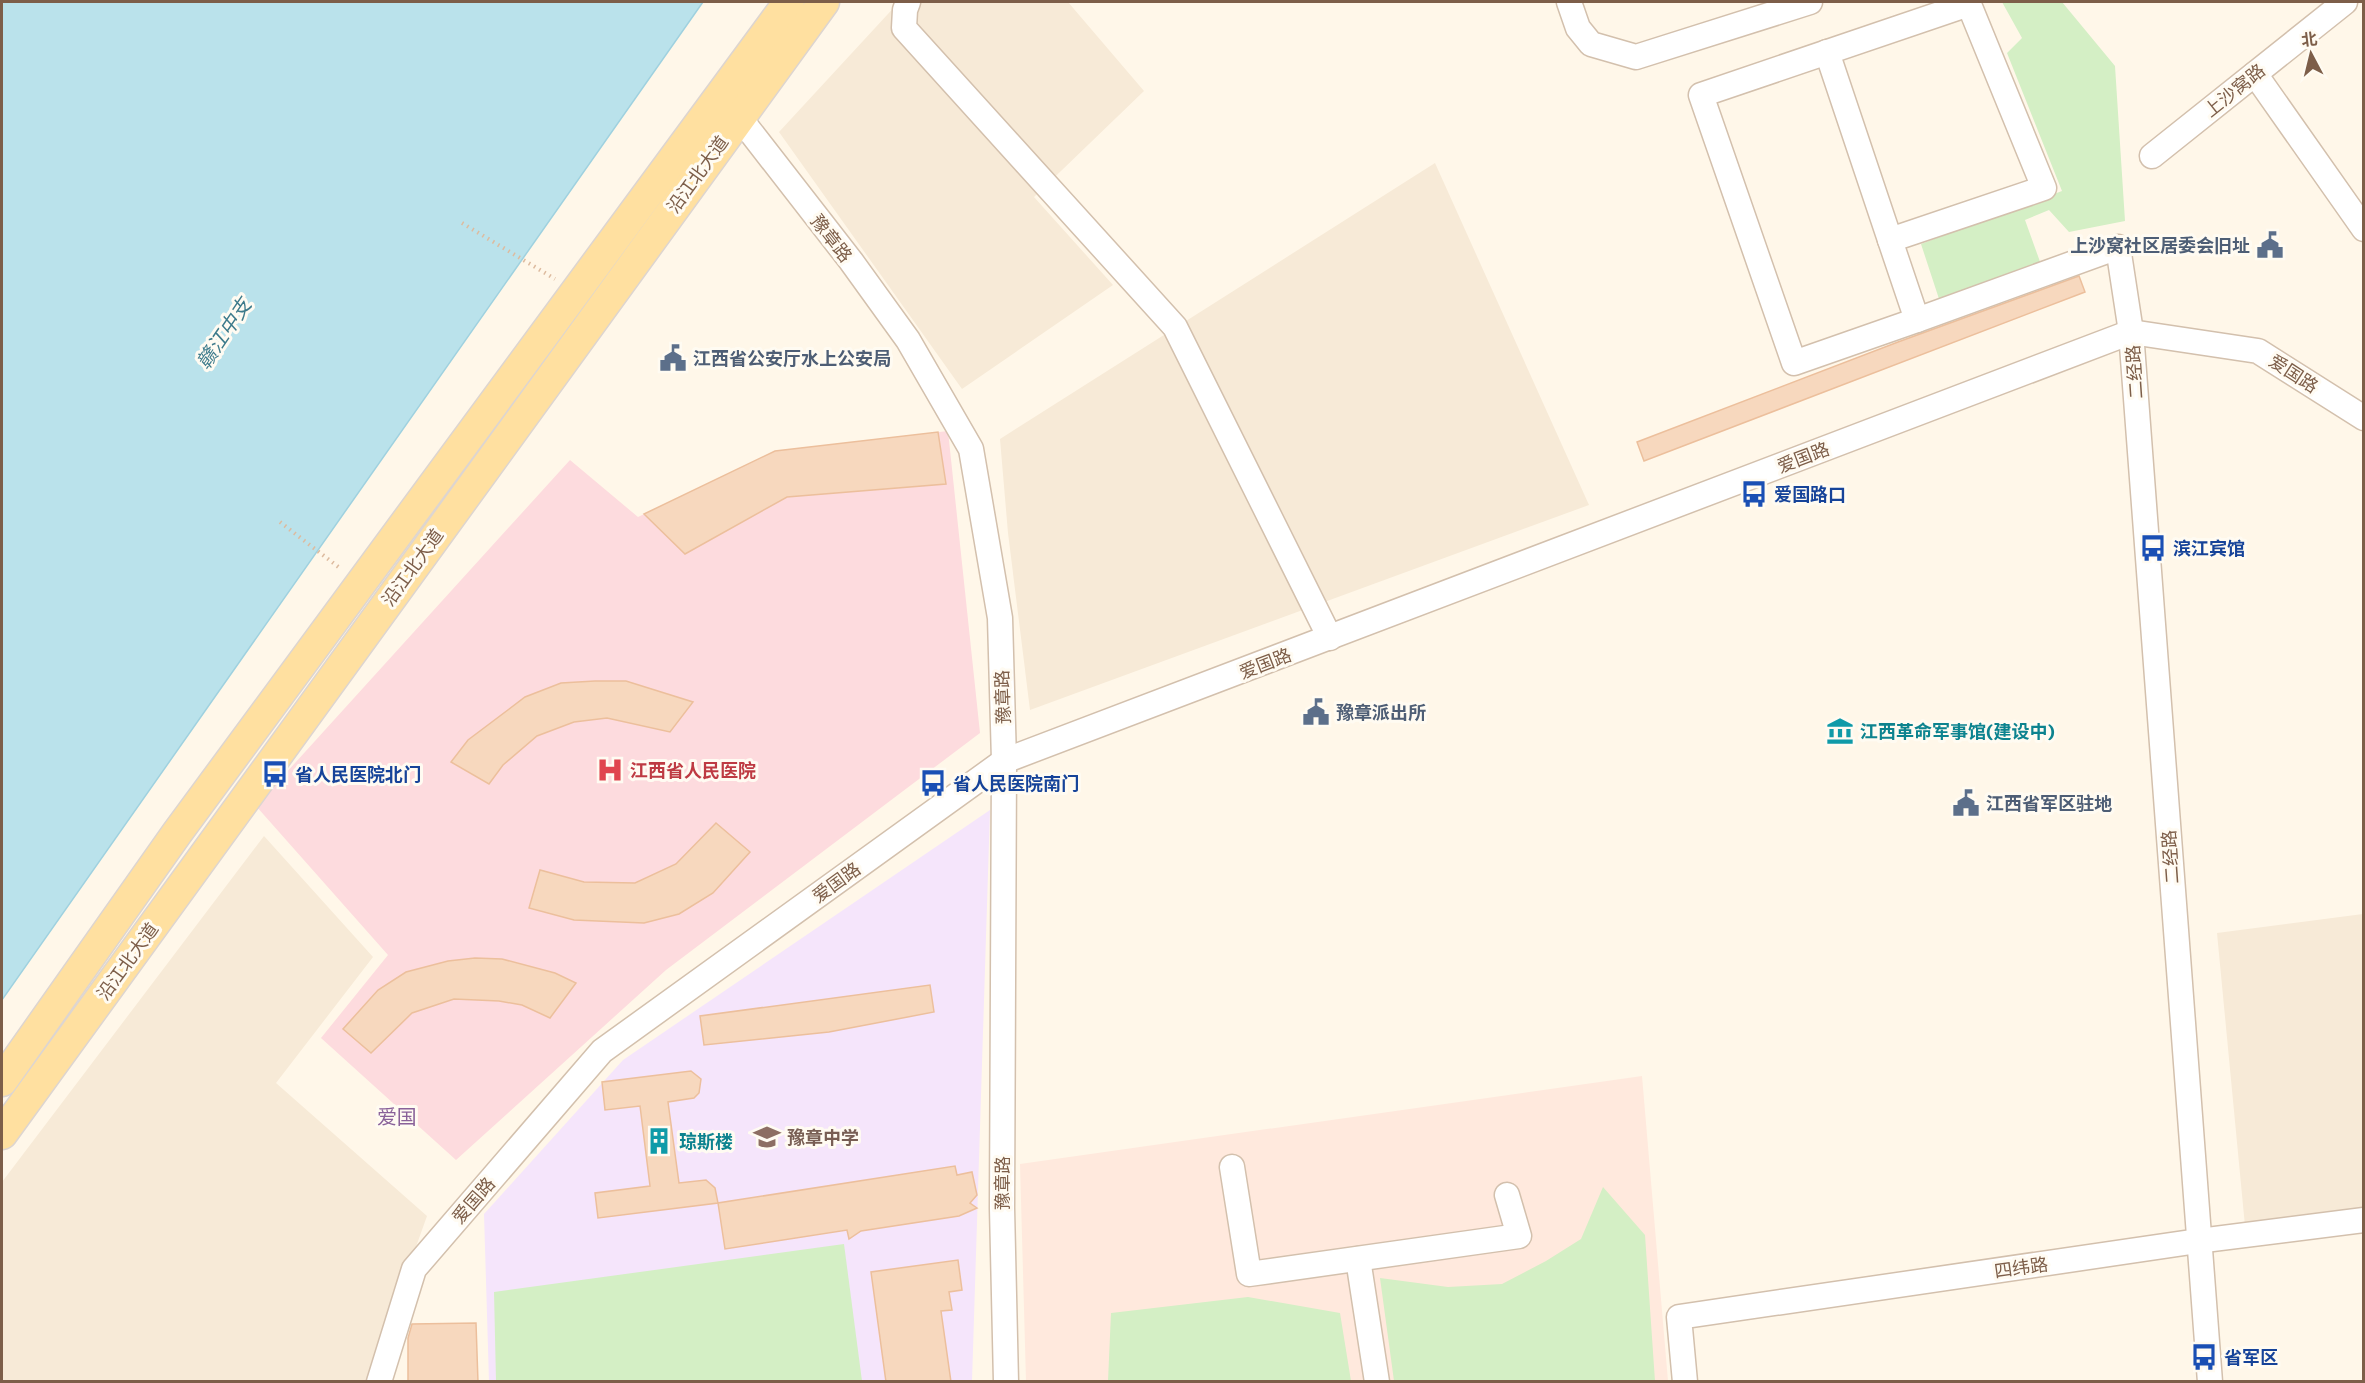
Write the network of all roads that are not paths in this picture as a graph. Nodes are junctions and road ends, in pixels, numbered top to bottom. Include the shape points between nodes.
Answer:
1 (789, 2) edge
2 (824, 2) edge
3 (908, 2) edge
4 (1569, 2) edge
5 (1810, 2) edge
6 (2345, 2) edge
7 (1968, 3) edge
8 (1827, 52) junction
9 (2255, 74) junction
10 (727, 109) junction
11 (2152, 156) dead end
12 (2364, 229) edge
13 (1890, 240) junction
14 (1917, 320) junction
15 (2131, 332) junction
16 (2364, 418) edge
17 (1330, 638) junction
18 (1004, 761) junction
19 (2, 1081) edge
20 (2, 1134) edge
21 (1232, 1167) dead end
22 (1507, 1195) dead end
23 (2364, 1220) edge
24 (2198, 1241) junction
25 (1358, 1259) junction
26 (379, 1382) edge
27 (1006, 1382) edge
28 (1377, 1382) edge
29 (1685, 1382) edge
30 (2210, 1382) edge

1 - 10 main road, 沿江北大道
2 - 10 main road, 沿江北大道
3 - 17 street via 904,28 1175,327
4 - 5 street via 1578,28 1591,44 1636,57
6 - 9 street, 上沙窝路
7 - 8 street
7 - 13 street via 2044,188
8 - 13 street
8 - 14 street via 1701,95 1705,107 1794,363
9 - 11 street, 上沙窝路
9 - 12 street
10 - 18 street, 豫章路 via 851,261 908,340 971,449 1000,618
10 - 19 main road, 沿江北大道 via 576,291 177,833
10 - 20 main road, 沿江北大道
13 - 14 street
14 - 15 street, 二经路 via 2118,247
15 - 16 street, 爱国路 via 2258,351
15 - 17 street, 爱国路
15 - 24 street, 二经路
17 - 18 street, 爱国路
18 - 26 street, 爱国路 via 602,1051 414,1269
18 - 27 street, 豫章路 via 1002,1208
21 - 25 street via 1249,1274
22 - 25 street via 1519,1236
23 - 24 street, 四纬路
24 - 29 street, 四纬路 via 1679,1317
24 - 30 street, 二经路
25 - 28 street

